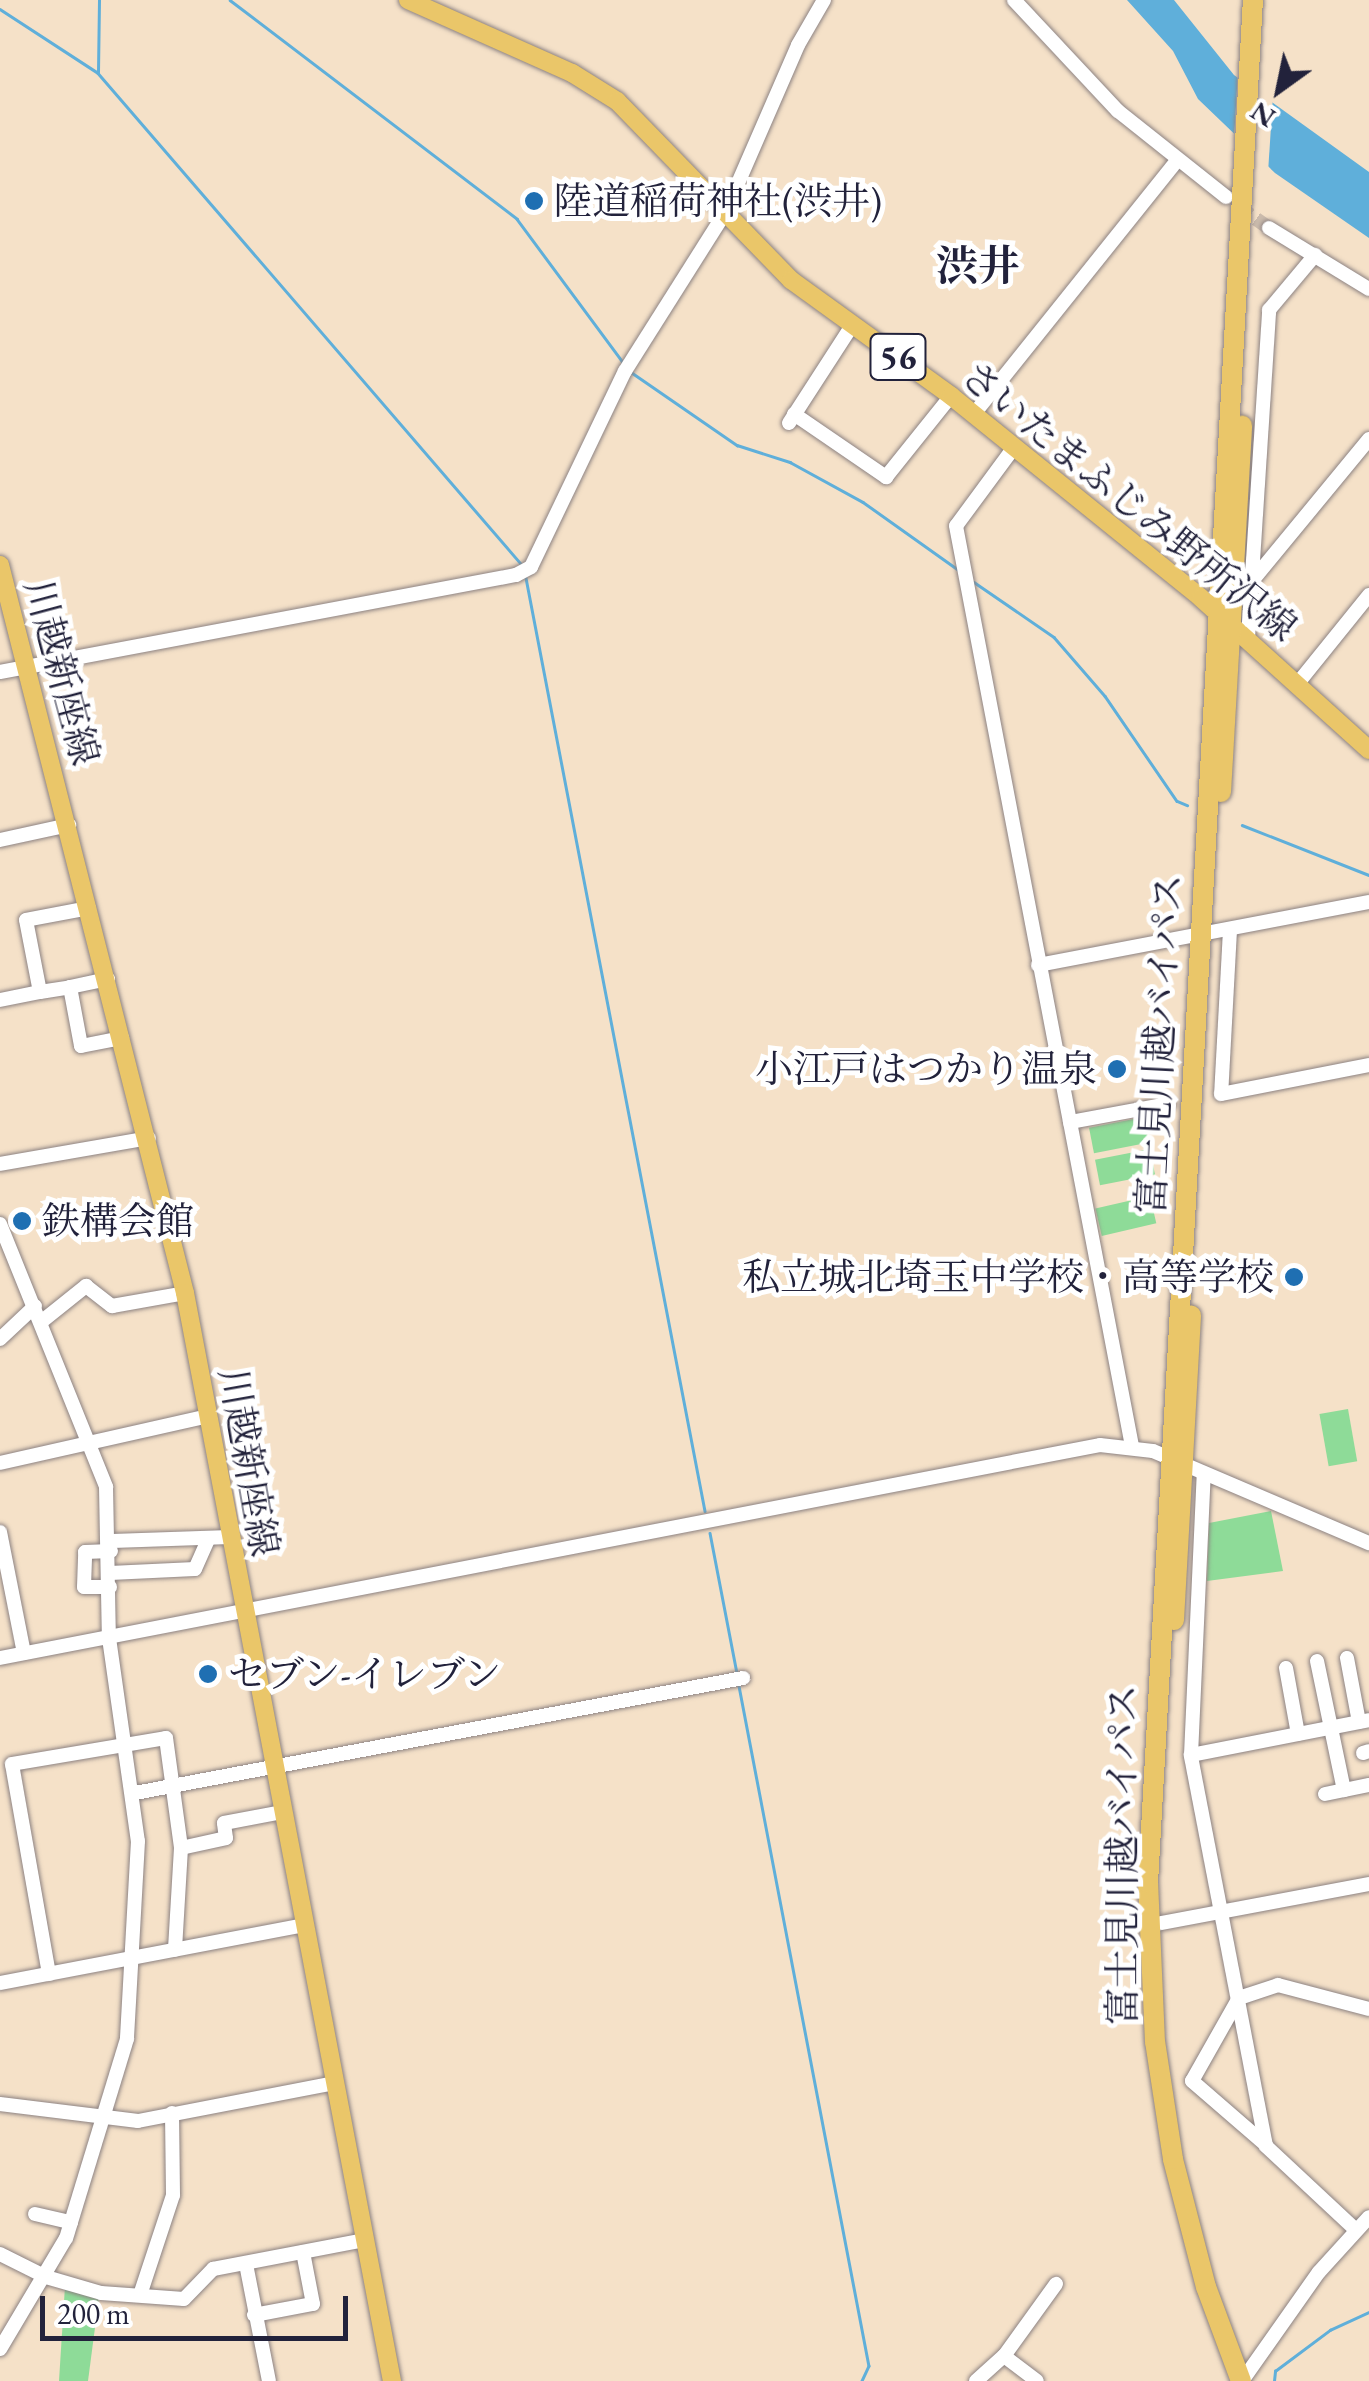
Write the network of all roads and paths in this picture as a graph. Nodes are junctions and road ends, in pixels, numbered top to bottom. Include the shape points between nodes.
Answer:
1 (408, 0) edge
2 (824, 0) edge
3 (1014, 0) edge
4 (1253, 0) edge
5 (1266, 0) edge
6 (1257, 52) junction
7 (1177, 161) junction
8 (1241, 195) junction
9 (725, 213) junction
10 (1269, 228) tunnel mouth
11 (1314, 255) junction
12 (1369, 289) edge
13 (853, 324) junction
14 (951, 396) junction
15 (974, 414) junction
16 (1369, 439) edge
17 (1014, 446) junction
18 (0, 565) edge
19 (1252, 582) junction
20 (1369, 596) edge
21 (1233, 624) junction
22 (27, 666) junction
23 (0, 672) edge
24 (1298, 683) junction
25 (1369, 750) edge
26 (69, 825) junction
27 (0, 840) edge
28 (1369, 902) edge
29 (89, 908) junction
30 (1214, 932) junction
31 (1038, 965) junction
32 (108, 979) junction
33 (70, 987) junction
34 (40, 992) junction
35 (0, 1000) edge
36 (122, 1038) junction
37 (1369, 1065) edge
38 (1168, 1104) dead end
39 (1070, 1122) junction
40 (149, 1138) junction
41 (0, 1164) edge
42 (0, 1224) edge
43 (3, 1242) edge
44 (185, 1293) junction
45 (34, 1306) junction
46 (41, 1322) junction
47 (0, 1339) edge
48 (208, 1416) junction
49 (1132, 1446) junction
50 (92, 1447) junction
51 (0, 1463) edge
52 (1185, 1465) junction
53 (0, 1532) edge
54 (230, 1537) junction
55 (208, 1540) junction
56 (1369, 1543) edge
57 (111, 1546) junction
58 (110, 1580) junction
59 (244, 1614) junction
60 (109, 1638) junction
61 (24, 1654) junction
62 (0, 1658) edge
63 (1346, 1658) dead end
64 (1317, 1662) dead end
65 (1286, 1668) dead end
66 (743, 1678) dead end
67 (1364, 1721) edge
68 (1330, 1728) junction
69 (1298, 1734) junction
70 (127, 1745) junction
71 (1192, 1755) junction
72 (1337, 1757) junction
73 (1318, 1762) dead end
74 (274, 1768) junction
75 (1369, 1786) edge
76 (172, 1788) junction
77 (1344, 1790) junction
78 (136, 1793) junction
79 (1325, 1794) dead end
80 (283, 1812) junction
81 (181, 1848) junction
82 (1369, 1884) edge
83 (1223, 1912) junction
84 (1161, 1923) junction
85 (304, 1925) junction
86 (175, 1950) junction
87 (136, 1958) junction
88 (49, 1974) junction
89 (0, 1983) edge
90 (1238, 1998) junction
91 (1369, 2009) edge
92 (335, 2083) junction
93 (0, 2104) edge
94 (172, 2113) junction
95 (105, 2116) junction
96 (1266, 2146) junction
97 (35, 2214) dead end
98 (1369, 2217) edge
99 (71, 2222) junction
100 (1356, 2230) junction
101 (365, 2240) junction
102 (303, 2252) junction
103 (0, 2254) edge
104 (246, 2264) junction
105 (46, 2277) junction
106 (1056, 2284) dead end
107 (141, 2292) junction
108 (254, 2315) junction
109 (0, 2349) edge
110 (1004, 2356) junction
111 (1246, 2378) edge
112 (269, 2381) edge
113 (392, 2381) edge
114 (976, 2381) edge
115 (1037, 2381) edge

1 - 9 main road, さいたまふじみ野所沢線 / 56 via 587,80 638,120
2 - 9 street
3 - 7 street via 1072,66
4 - 6 highway, 富士見川越バイパス
5 - 6 highway, 富士見川越バイパス
6 - 8 highway, 富士見川越バイパス
7 - 8 street
7 - 15 street
8 - 21 highway, 富士見川越バイパス
9 - 13 main road, さいたまふじみ野所沢線 / 56 via 791,280
9 - 22 street via 626,371 538,558 521,574
10 - 11 street
11 - 12 street
11 - 19 street via 1269,310
13 - 14 main road, さいたまふじみ野所沢線 / 56
13 - 14 street via 792,419 886,477
14 - 15 main road, さいたまふじみ野所沢線 / 56
15 - 17 main road, さいたまふじみ野所沢線 / 56
16 - 19 street
17 - 21 main road, さいたまふじみ野所沢線 / 56
17 - 31 street via 956,526
18 - 22 main road, 川越新座線
19 - 21 street
20 - 24 street
21 - 24 main road, さいたまふじみ野所沢線 / 56
21 - 30 highway, 富士見川越バイパス
22 - 23 street
22 - 26 main road, 川越新座線
24 - 25 main road, さいたまふじみ野所沢線 / 56
26 - 27 street
26 - 29 main road, 川越新座線
28 - 30 street
29 - 32 main road, 川越新座線
29 - 34 street via 26,920
30 - 31 street
30 - 37 street via 1221,1094
30 - 52 highway, 富士見川越バイパス
31 - 39 street
32 - 33 street
32 - 36 main road, 川越新座線
33 - 34 street
33 - 36 street via 81,1046
34 - 35 street
36 - 40 main road, 川越新座線
38 - 39 street
39 - 49 street
40 - 41 street
40 - 44 main road, 川越新座線
42 - 43 street
43 - 45 street
44 - 46 street via 112,1306 86,1286
44 - 48 main road, 川越新座線
45 - 46 street
45 - 47 street
46 - 50 street
48 - 50 street
48 - 54 main road, 川越新座線
49 - 52 street
49 - 59 street via 1058,1452
50 - 51 street
50 - 57 street via 106,1487
52 - 56 street
52 - 71 street
52 - 84 highway, 富士見川越バイパス
52 - 111 highway, 富士見川越バイパス via 1150,1815 1151,1996 1182,2199
53 - 61 street
54 - 55 street
54 - 59 main road, 川越新座線
55 - 57 street
55 - 58 street via 195,1569
57 - 58 street
57 - 58 street via 85,1552 84,1587
58 - 60 street
59 - 60 street
59 - 74 main road, 川越新座線
60 - 61 street
60 - 70 street
61 - 62 street
63 - 67 street
64 - 68 street
65 - 69 street
66 - 74 street
67 - 68 street
68 - 69 street
68 - 72 street
69 - 71 street
70 - 76 street via 166,1738
70 - 78 street
70 - 88 street via 12,1764
71 - 83 street
72 - 73 street
72 - 77 street
74 - 76 street
74 - 80 main road, 川越新座線
75 - 77 street
76 - 78 street
76 - 81 street
77 - 79 street
78 - 87 street
80 - 81 street via 224,1823 226,1838
80 - 85 main road, 川越新座線
81 - 86 street
82 - 83 street
83 - 84 street
83 - 90 street
84 - 111 highway, 富士見川越バイパス via 1168,2044 1186,2157
85 - 86 street
85 - 92 main road, 川越新座線
86 - 87 street
87 - 88 street
87 - 95 street via 127,2039
88 - 89 street
90 - 91 street via 1278,1985
90 - 96 street
90 - 96 street via 1192,2080
92 - 94 street
92 - 101 main road, 川越新座線
93 - 95 street
94 - 95 street via 138,2121
94 - 107 street via 174,2195
95 - 99 street
96 - 100 street
97 - 99 street
98 - 100 street
99 - 105 street
100 - 111 street
101 - 102 street
101 - 113 main road, 川越新座線
102 - 104 street
102 - 108 street via 314,2304
103 - 105 street
104 - 107 street via 213,2270 184,2299
104 - 108 street
105 - 107 street via 100,2293
105 - 109 street
106 - 110 street
108 - 112 street
110 - 114 street
110 - 115 street

